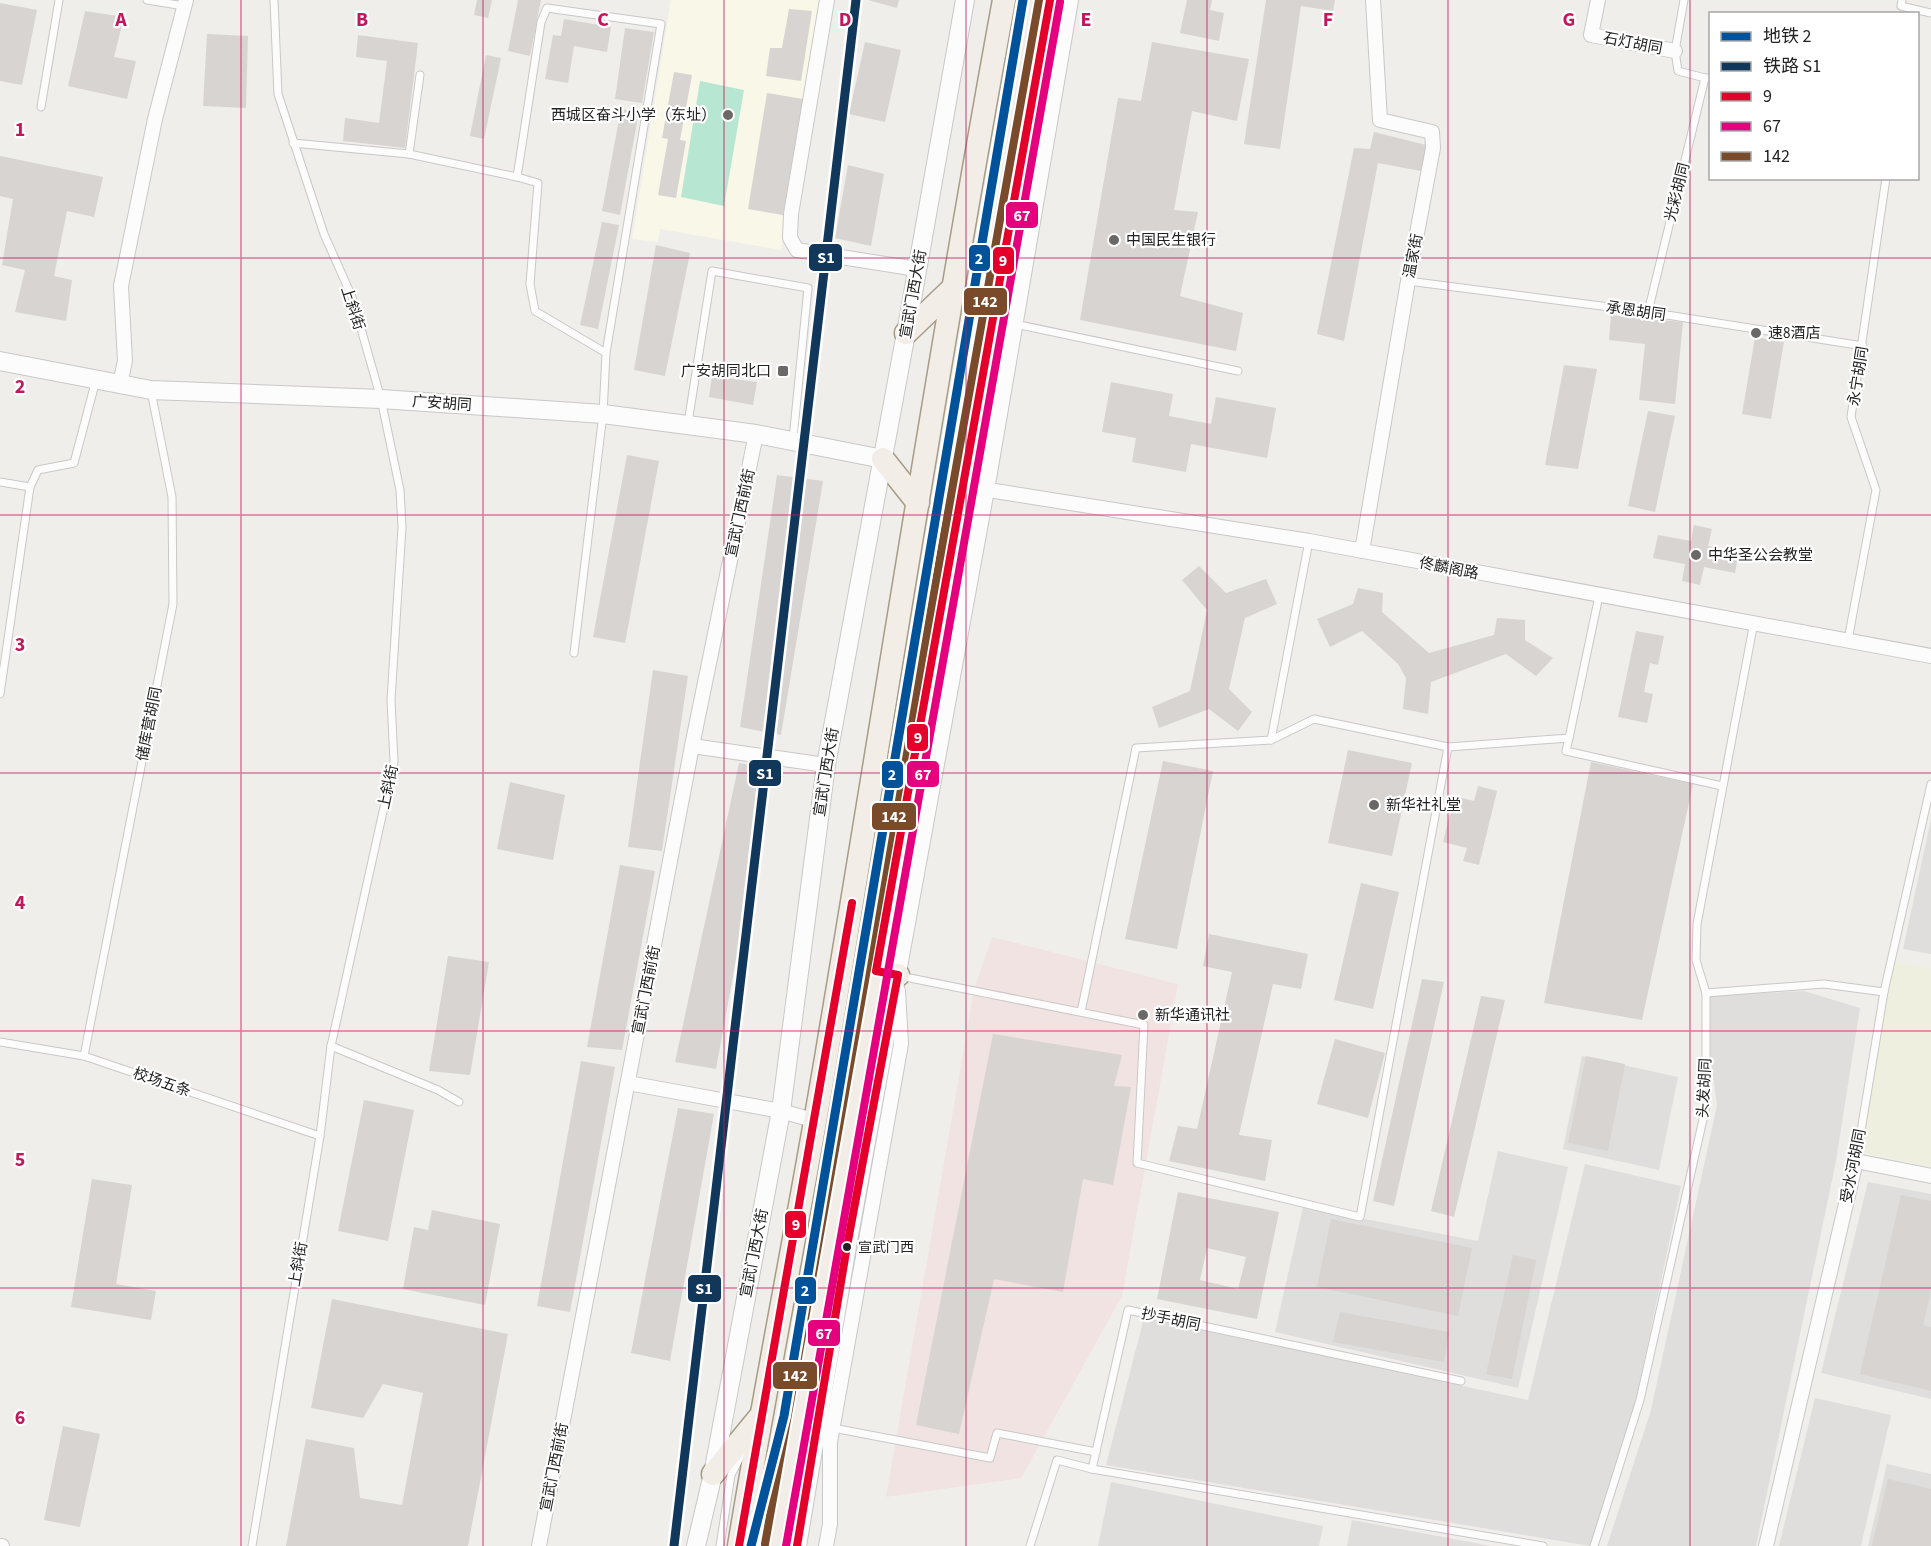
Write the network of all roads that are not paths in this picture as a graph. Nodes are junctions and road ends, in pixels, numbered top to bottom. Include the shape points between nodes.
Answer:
1 (59, 0) edge
2 (147, 0) edge
3 (274, 0) edge
4 (826, 0) edge
5 (964, 0) edge
6 (1004, 0) edge
7 (1050, 0) edge
8 (1069, 0) edge
9 (1373, 0) edge
10 (1598, 0) edge
11 (1684, 0) edge
12 (185, 3) edge
13 (1901, 3) edge
14 (1914, 11) edge
15 (1931, 13) edge
16 (1675, 51) junction
17 (420, 75) dead end
18 (1708, 78) edge
19 (41, 107) dead end
20 (293, 143) junction
21 (409, 154) junction
22 (517, 177) junction
23 (1886, 180) edge
24 (917, 269) junction
25 (1408, 281) junction
26 (951, 290) junction
27 (1648, 312) junction
28 (1013, 324) junction
29 (906, 333) junction
30 (1863, 346) junction
31 (606, 353) junction
32 (0, 361) edge
33 (1238, 371) dead end
34 (96, 380) junction
35 (120, 384) junction
36 (151, 390) junction
37 (381, 399) junction
38 (603, 414) junction
39 (688, 425) junction
40 (756, 434) junction
41 (792, 441) junction
42 (883, 459) junction
43 (0, 483) edge
44 (30, 487) junction
45 (975, 488) junction
46 (918, 503) junction
47 (1309, 541) junction
48 (1362, 551) junction
49 (1599, 596) junction
50 (1754, 622) junction
51 (1848, 640) junction
52 (574, 653) dead end
53 (1931, 656) edge
54 (0, 694) edge
55 (1569, 738) junction
56 (1271, 740) junction
57 (692, 746) junction
58 (1448, 747) junction
59 (825, 765) junction
60 (1931, 784) edge
61 (1722, 786) junction
62 (887, 973) junction
63 (1884, 992) junction
64 (1706, 993) junction
65 (1081, 1012) junction
66 (0, 1042) edge
67 (331, 1046) junction
68 (84, 1056) junction
69 (628, 1083) junction
70 (459, 1102) dead end
71 (781, 1110) junction
72 (816, 1121) junction
73 (320, 1136) junction
74 (1856, 1161) junction
75 (1931, 1176) edge
76 (1461, 1381) dead end
77 (760, 1417) junction
78 (833, 1428) junction
79 (1096, 1452) junction
80 (1092, 1469) junction
81 (713, 1474) junction
82 (252, 1546) edge
83 (539, 1546) edge
84 (696, 1546) edge
85 (720, 1546) edge
86 (739, 1546) edge
87 (775, 1546) edge
88 (797, 1546) edge
89 (826, 1546) edge
90 (1030, 1546) edge
91 (1543, 1546) edge
92 (1594, 1546) edge
93 (1766, 1546) edge

1 - 19 lane
2 - 12 lane
3 - 20 lane, 上斜街 via 278,94
4 - 24 street via 790,238 797,250
5 - 24 street, 宣武门西大街
6 - 26 main road
7 - 45 main road
8 - 28 street
9 - 25 street, 温家街 via 1380,120 1432,132 1433,148
10 - 16 street, 石灯胡同 via 1591,35
11 - 16 lane
12 - 35 street via 155,119 121,286 125,361
13 - 14 lane
14 - 15 lane
16 - 18 lane via 1678,71
17 - 21 lane
18 - 27 lane, 光彩胡同
20 - 21 lane
20 - 37 lane, 上斜街 via 324,234 352,297
21 - 22 lane
22 - 31 lane via 538,183 530,284 536,311
22 - 31 lane via 540,22 547,8 661,24
23 - 30 lane, 永宁胡同
24 - 29 street, 宣武门西大街
25 - 27 lane, 承恩胡同
25 - 48 street, 温家街
26 - 29 main road
26 - 46 main road
27 - 30 lane, 承恩胡同
28 - 33 lane
28 - 45 street
29 - 42 street, 宣武门西大街
30 - 51 lane, 永宁胡同 via 1851,417 1876,490
31 - 38 lane
32 - 34 street, 广安胡同
34 - 35 street, 广安胡同
34 - 44 lane via 74,463 38,470
35 - 36 street, 广安胡同
36 - 37 street, 广安胡同
36 - 68 lane, 储库营胡同 via 172,497 173,604
37 - 38 street, 广安胡同
37 - 67 lane, 上斜街 via 400,490 402,527 391,700 394,762
38 - 39 street, 广安胡同
38 - 52 lane
39 - 40 street, 广安胡同
39 - 41 lane via 712,271 808,288
40 - 41 street, 广安胡同
40 - 57 street, 宣武门西前街
41 - 42 street, 广安胡同
42 - 46 main road
42 - 59 street, 宣武门西大街
43 - 44 lane
44 - 54 lane
45 - 47 street, 佟麟阁路
45 - 62 main road
46 - 72 main road
47 - 48 street, 佟麟阁路
47 - 56 lane
48 - 49 street, 佟麟阁路
49 - 50 street, 佟麟阁路
49 - 55 lane
50 - 51 street, 佟麟阁路
50 - 61 lane, 头发胡同
51 - 53 street, 佟麟阁路
55 - 58 lane
55 - 61 lane via 1566,751
56 - 58 lane via 1314,719
56 - 65 lane via 1136,748
57 - 59 street
57 - 69 street, 宣武门西前街
58 - 65 lane via 1360,1217 1137,1163 1144,1025
59 - 71 street, 宣武门西大街
60 - 63 lane, 受水河胡同
61 - 64 lane, 头发胡同 via 1696,936 1696,960
62 - 65 lane
62 - 78 street via 901,1044
62 - 87 main road
62 - 88 street
63 - 64 lane via 1824,984
63 - 74 lane, 受水河胡同
64 - 92 lane, 头发胡同 via 1706,1106 1640,1400
66 - 68 lane, 校场五条
67 - 70 lane
67 - 73 lane, 上斜街
68 - 73 lane, 校场五条
69 - 71 street
69 - 83 street, 宣武门西前街
71 - 72 street
71 - 81 street, 宣武门西大街
72 - 77 main road
73 - 82 lane, 上斜街
74 - 75 street
74 - 93 street, 受水河胡同
76 - 79 lane, 抄手胡同 via 1128,1310
77 - 81 main road
77 - 85 lane via 731,1475
77 - 86 main road
78 - 79 lane via 990,1458 997,1433
78 - 89 street
79 - 80 lane, 抄手胡同
80 - 90 lane via 1057,1460
80 - 91 lane
81 - 84 street, 宣武门西大街

